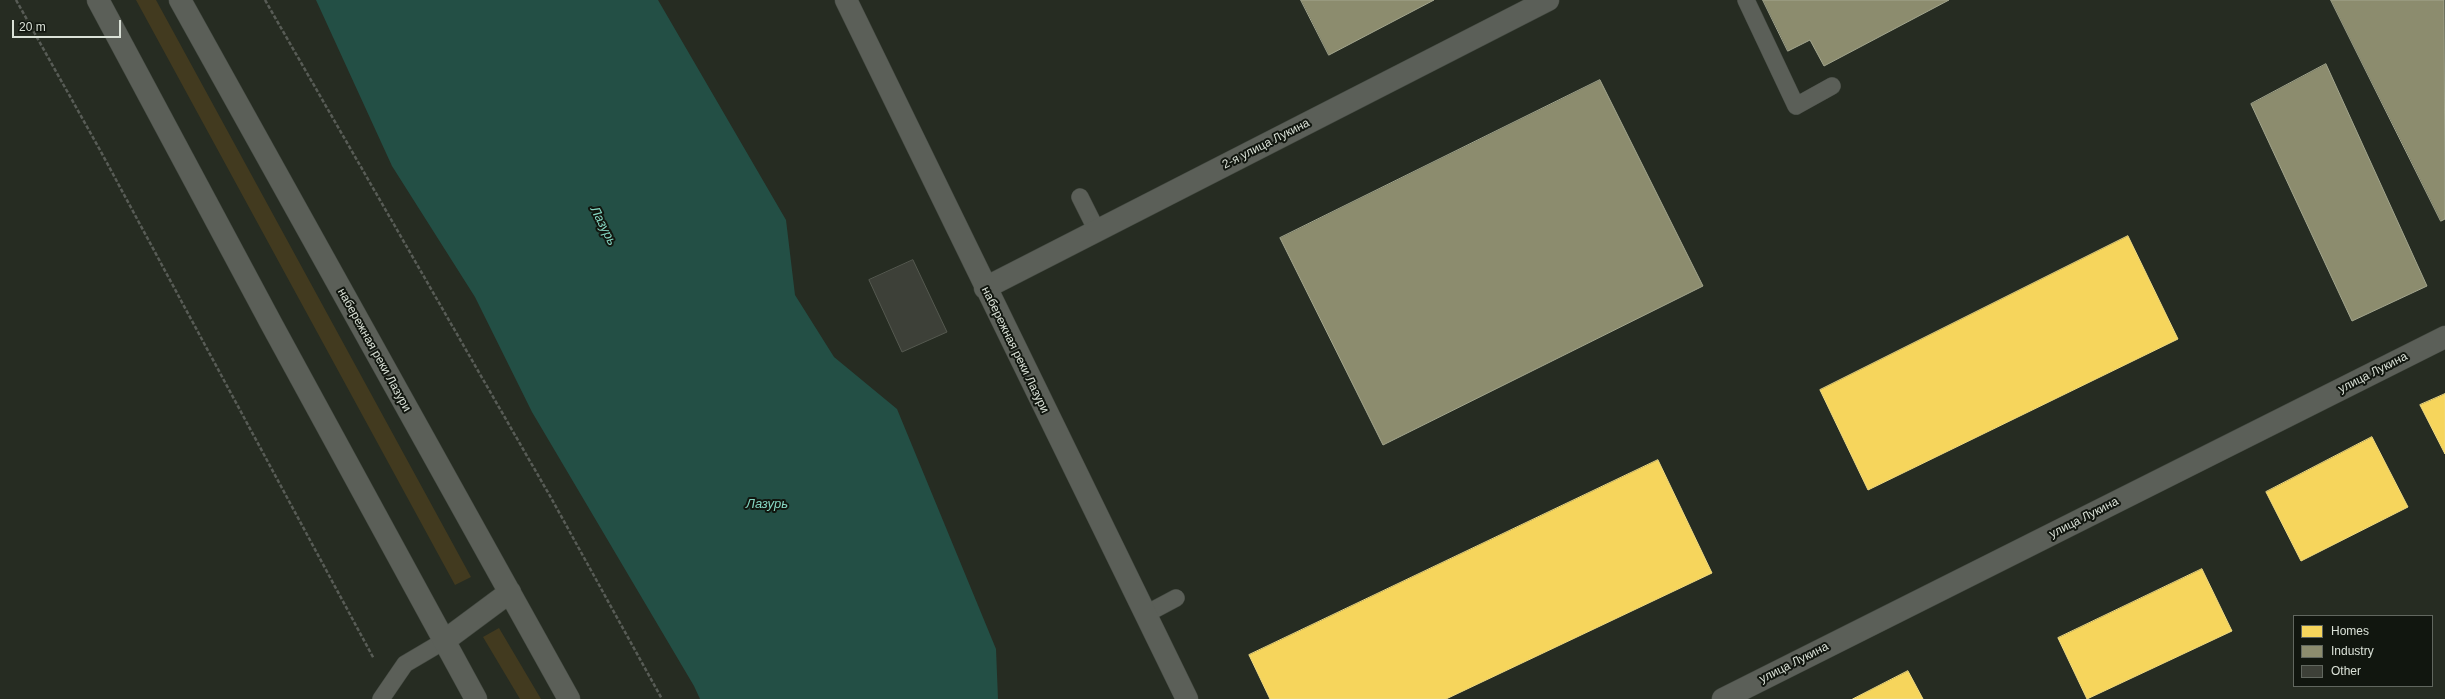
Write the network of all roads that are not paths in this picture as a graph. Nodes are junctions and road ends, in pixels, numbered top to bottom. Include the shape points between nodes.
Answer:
1 (98, 0) edge
2 (180, 0) edge
3 (846, 0) edge
4 (1548, 0) edge
5 (1746, 0) edge
6 (1832, 86) dead end
7 (1080, 196) dead end
8 (1097, 231) junction
9 (985, 288) junction
10 (2445, 337) edge
11 (510, 592) junction
12 (1176, 598) dead end
13 (1146, 614) junction
14 (444, 641) junction
15 (385, 693) edge
16 (476, 699) edge
17 (569, 699) edge
18 (1187, 699) edge
19 (1723, 699) edge

1 - 14 street
2 - 11 street, набережная реки Лазури
3 - 9 street, набережная реки Лазури
4 - 8 street, 2-я улица Лукина
5 - 6 lane via 1796,106
7 - 8 lane
8 - 9 street, 2-я улица Лукина
9 - 13 street, набережная реки Лазури
10 - 19 street, улица Лукина
11 - 14 street
11 - 17 street, набережная реки Лазури
12 - 13 lane
13 - 18 street, набережная реки Лазури
14 - 15 lane via 405,664
14 - 16 street

